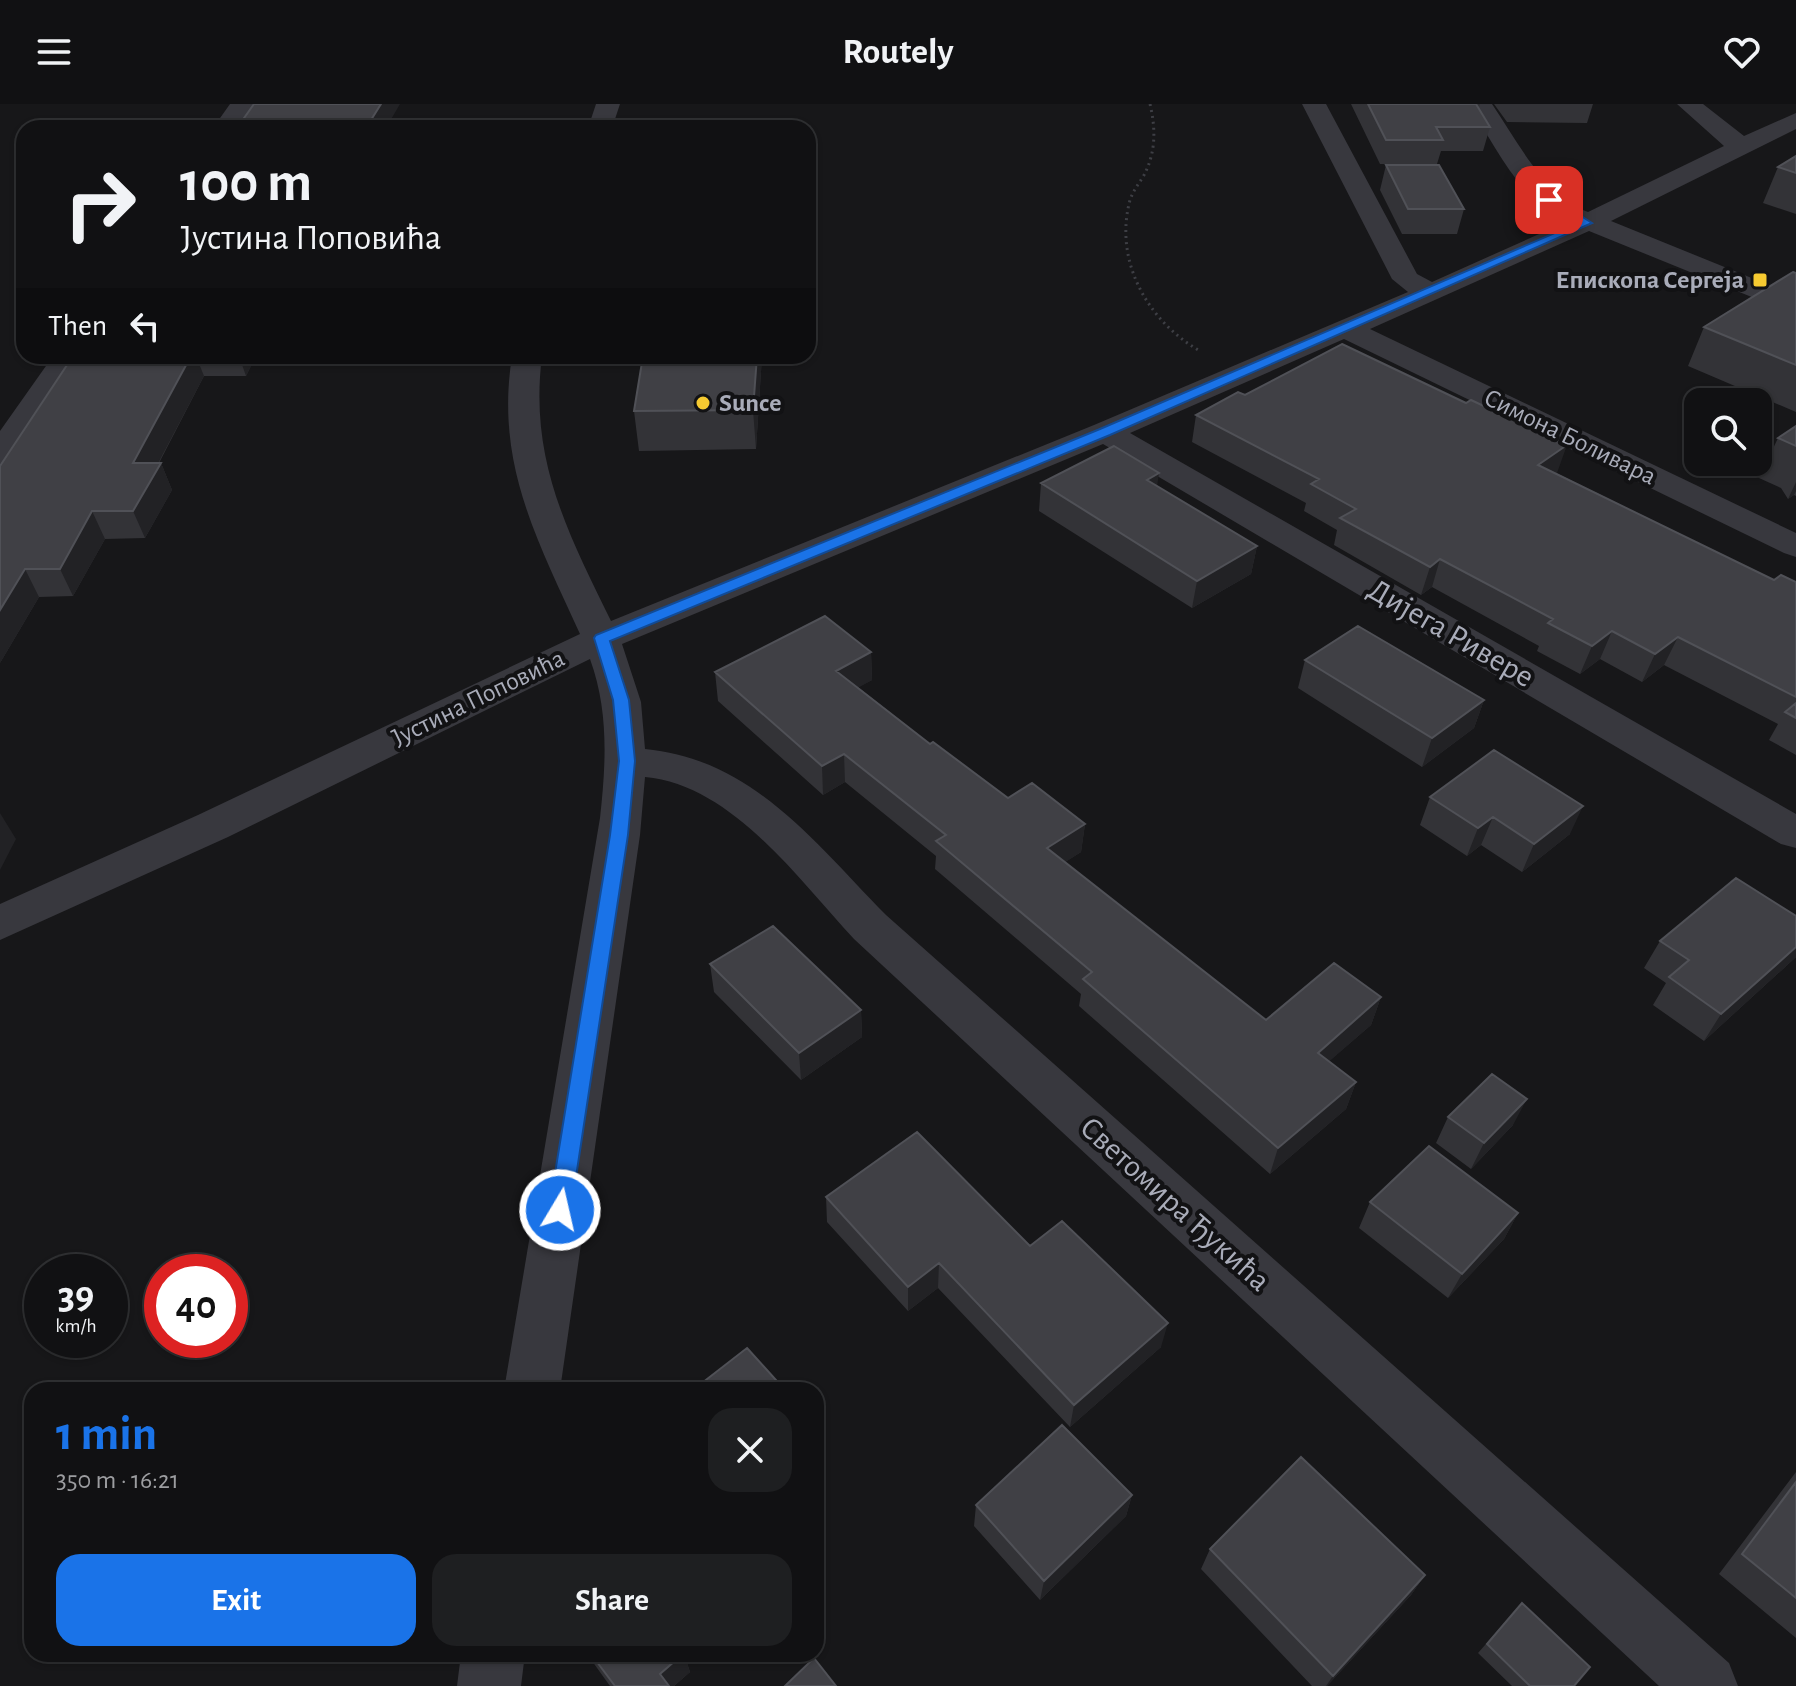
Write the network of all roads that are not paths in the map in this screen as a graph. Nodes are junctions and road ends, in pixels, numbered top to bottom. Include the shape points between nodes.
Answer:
1 (1314, 104) edge
2 (1480, 104) edge
3 (1689, 104) edge
4 (1789, 129) edge
5 (1742, 144) junction
6 (1586, 223) junction
7 (1431, 293) junction
8 (1796, 306) edge
9 (1344, 328) junction
10 (62, 364) edge
11 (525, 364) edge
12 (1105, 432) junction
13 (0, 454) edge
14 (1796, 546) edge
15 (602, 638) junction
16 (627, 761) junction
17 (1796, 833) edge
18 (0, 923) edge
19 (533, 1382) edge
20 (492, 1662) edge
21 (489, 1686) edge
22 (1706, 1686) edge

1 - 7 street via 1406,279
2 - 6 street via 1533,183
3 - 5 street
4 - 5 street, Јустина Поповића
5 - 6 street, Јустина Поповића
6 - 7 street, Јустина Поповића
6 - 8 street
7 - 9 street, Јустина Поповића
9 - 12 street, Јустина Поповића
9 - 14 street, Симона Боливара
10 - 13 street
11 - 15 street via 521,427 529,469 564,564
12 - 15 street, Јустина Поповића
12 - 17 street, Дијега Ривере
15 - 16 street via 621,700
15 - 18 street, Јустина Поповића
16 - 19 street
16 - 22 street, Светомира Ђукића via 688,769 718,783 756,812 870,927
20 - 21 street

